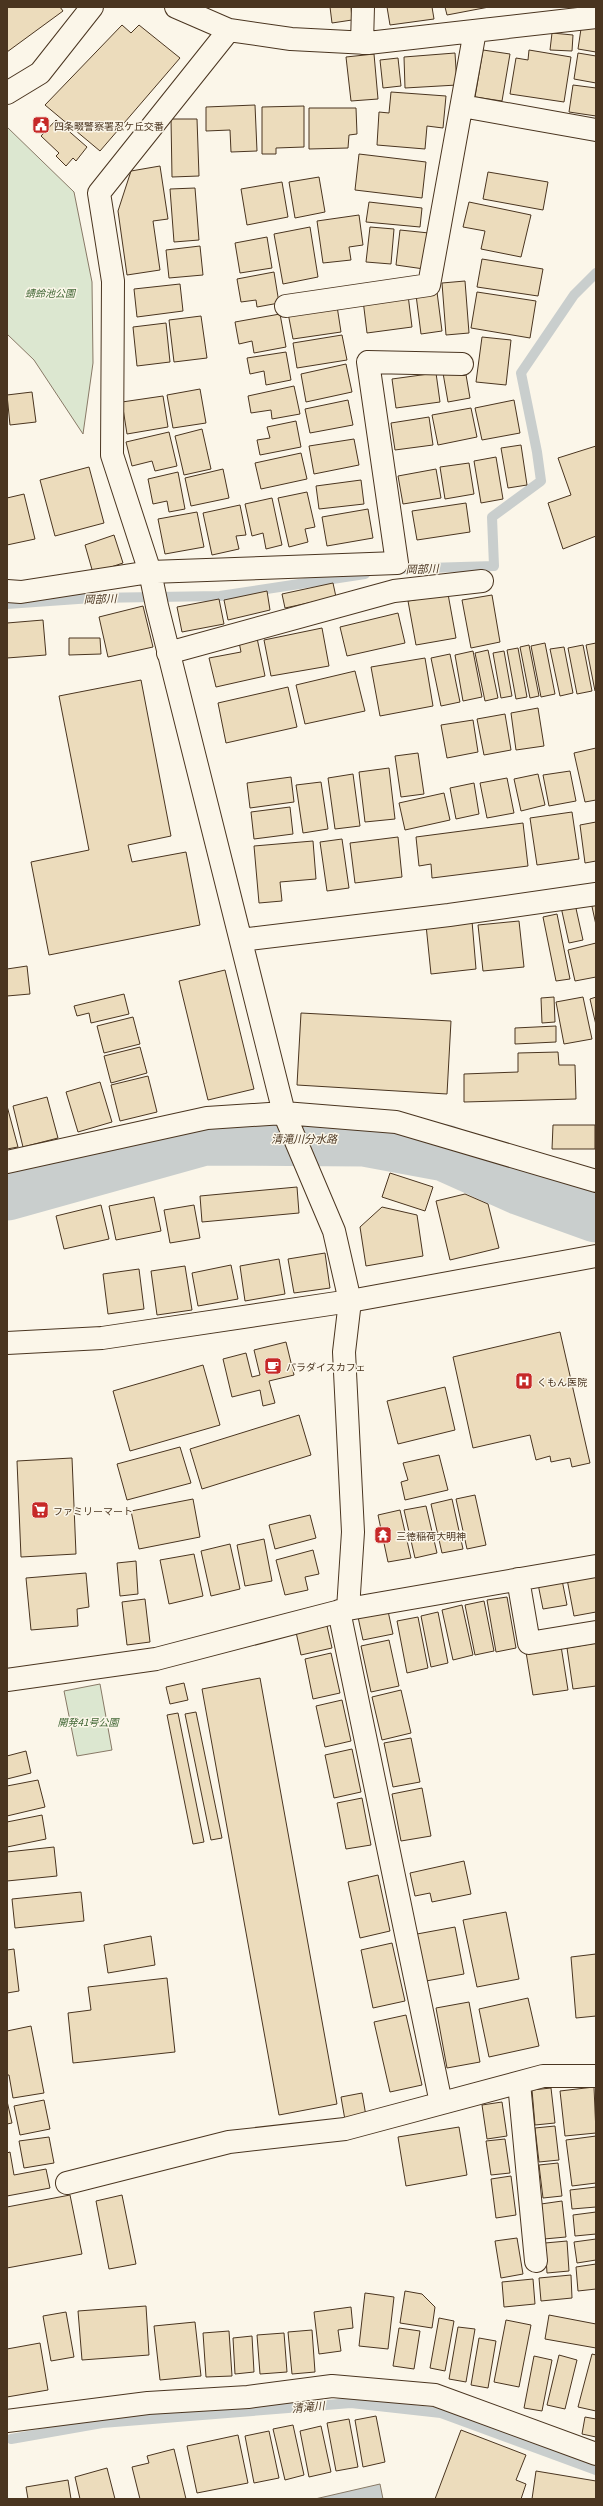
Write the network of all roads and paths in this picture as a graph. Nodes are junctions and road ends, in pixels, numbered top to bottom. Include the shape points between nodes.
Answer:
1 (92, 7) edge
2 (176, 7) edge
3 (363, 7) edge
4 (596, 16) edge
5 (229, 30) junction
6 (475, 31) junction
7 (362, 43) junction
8 (7, 93) edge
9 (462, 106) junction
10 (596, 130) edge
11 (286, 306) dead end
12 (462, 364) dead end
13 (482, 581) dead end
14 (153, 588) junction
15 (7, 592) edge
16 (168, 653) junction
17 (596, 894) edge
18 (241, 940) junction
19 (284, 1113) junction
20 (7, 1162) edge
21 (596, 1180) edge
22 (591, 1260) edge
23 (350, 1301) junction
24 (7, 1343) edge
25 (596, 1566) edge
26 (518, 1579) junction
27 (344, 1610) junction
28 (596, 1632) edge
29 (7, 1680) edge
30 (596, 2076) edge
31 (519, 2083) junction
32 (442, 2103) junction
33 (67, 2183) dead end
34 (536, 2261) dead end
35 (7, 2421) edge
36 (596, 2454) edge

1 - 8 street via 40,73
2 - 5 street
3 - 7 street
4 - 6 street
5 - 7 street via 291,39
5 - 14 street via 99,193 113,281 112,456
6 - 7 street
6 - 9 street
9 - 10 street
9 - 11 street via 429,285
12 - 14 street via 368,362 396,563
13 - 16 street via 394,591
14 - 15 street
14 - 16 street
16 - 18 street
17 - 18 street via 449,916
18 - 19 street
19 - 20 street via 207,1118
19 - 21 street via 396,1122
19 - 23 street via 334,1231
22 - 23 street
23 - 24 street via 97,1338
23 - 27 street via 344,1352 353,1532
25 - 26 street
26 - 27 street
26 - 28 street via 529,1643
27 - 29 street via 156,1658
27 - 32 street
30 - 31 street via 543,2076
31 - 32 street
31 - 34 street
32 - 33 street via 345,2129 229,2142
35 - 36 street via 148,2403 248,2397 332,2386 435,2395

